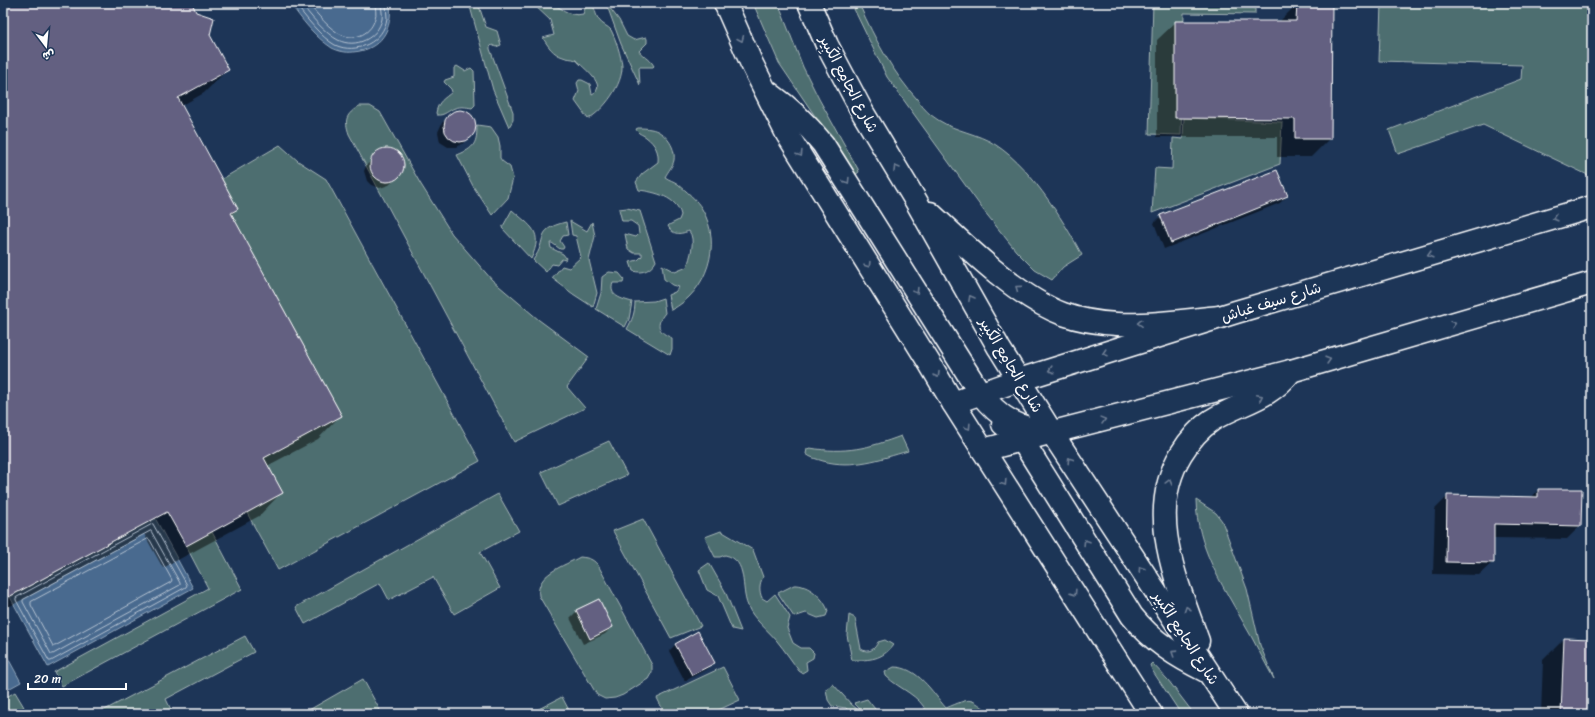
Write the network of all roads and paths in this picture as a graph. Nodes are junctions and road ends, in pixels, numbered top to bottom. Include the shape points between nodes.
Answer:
1 (725, 3) edge
2 (809, 3) edge
3 (765, 90) junction
4 (916, 201) junction
5 (1592, 207) edge
6 (1592, 283) edge
7 (1220, 317) junction
8 (1291, 371) junction
9 (1019, 380) junction
10 (980, 393) junction
11 (953, 403) junction
12 (1052, 433) junction
13 (1022, 440) junction
14 (983, 450) junction
15 (1208, 672) junction
16 (1151, 714) edge
17 (1236, 714) edge

1 -> 3 main road
4 -> 2 main road, شارع الجامِع الكَبِير via 863,113
3 -> 10 main road via 807,124 823,144
3 -> 11 main road via 787,134
7 -> 4 main road via 1118,324 1062,313 1018,288
9 -> 4 main road, شارع الجامِع الكَبِير
5 -> 7 main road, شارع سيف غباش
8 -> 6 main road
7 -> 9 main road, شارع سيف غباش
12 -> 8 main road
15 -> 8 main road via 1172,566 1167,543 1165,497 1171,475 1186,445 1210,422 1229,410 1263,396 1283,381
9 - 10 main road, شارع سيف غباش
9 - 12 main road, شارع الجامِع الكَبِير
10 - 11 main road, شارع سيف غباش
10 - 12 main road via 1004,418 1019,426
11 - 13 main road via 983,413 1004,425
11 -> 14 main road
12 - 13 main road
15 -> 12 main road, شارع الجامِع الكَبِير
13 - 14 main road
15 -> 13 main road via 1179,657 1144,631 1132,616
14 -> 16 main road
15 - 17 main road, شارع الجامِع الكَبِير

